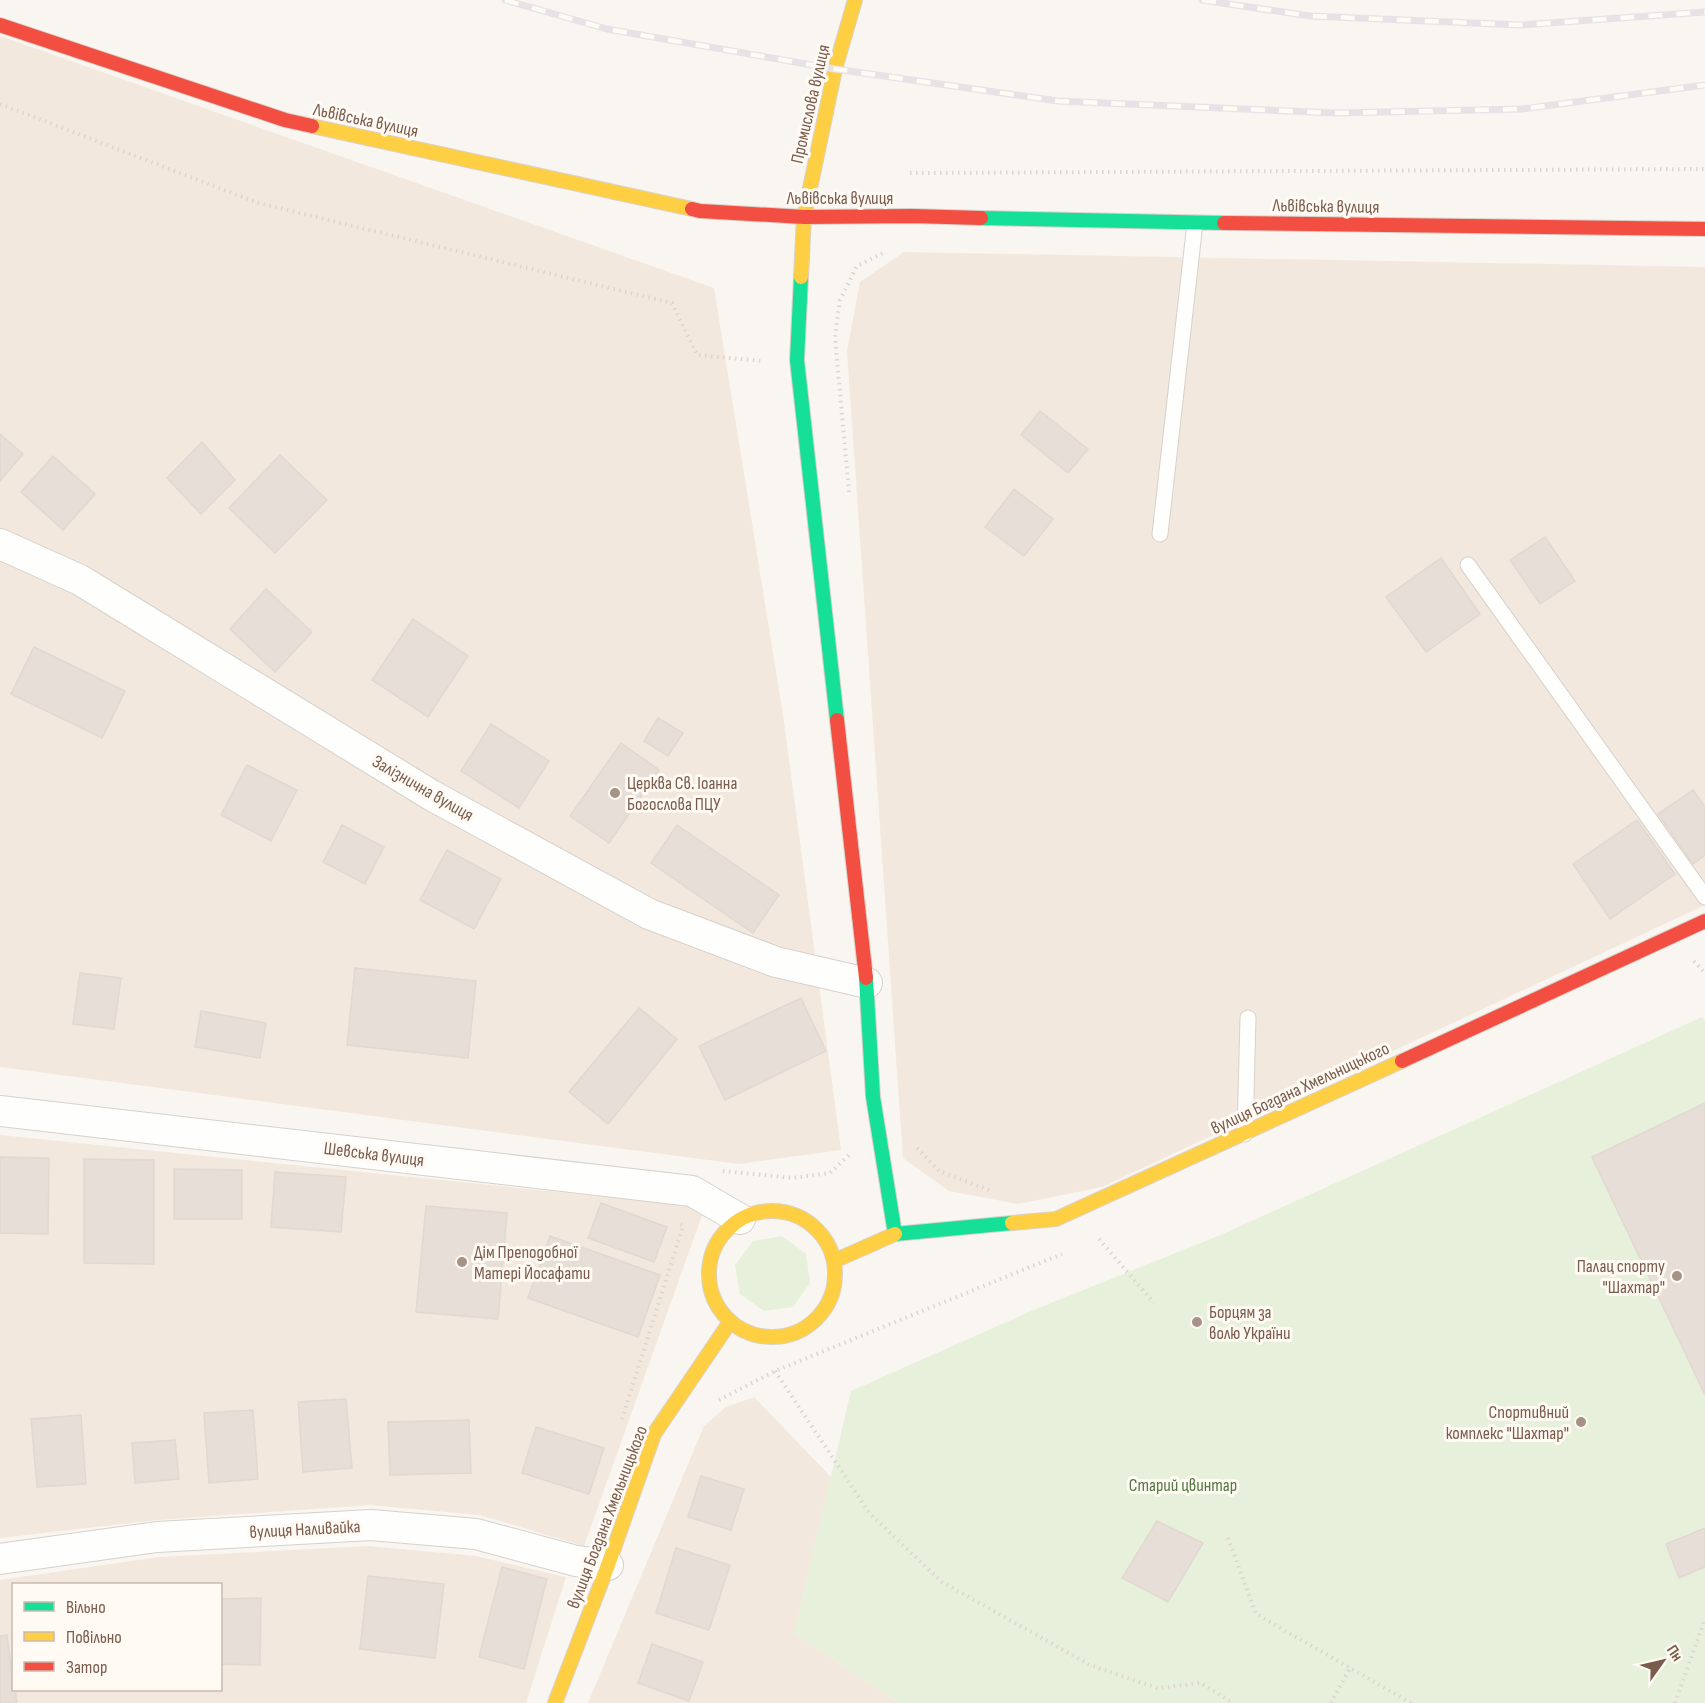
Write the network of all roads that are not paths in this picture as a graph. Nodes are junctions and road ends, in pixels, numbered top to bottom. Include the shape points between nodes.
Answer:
1 (855, 0) edge
2 (0, 26) edge
3 (804, 217) junction
4 (1194, 223) junction
5 (1705, 229) edge
6 (1160, 534) dead end
7 (0, 544) edge
8 (1468, 565) dead end
9 (1704, 917) edge
10 (867, 983) junction
11 (1248, 1018) dead end
12 (0, 1111) edge
13 (1245, 1134) junction
14 (740, 1219) junction
15 (895, 1234) junction
16 (834, 1261) junction
17 (730, 1322) junction
18 (0, 1559) edge
19 (608, 1565) junction
20 (555, 1703) edge

1 - 3 main road, Промислова вулиця via 835,69
2 - 3 main road, Львівська вулиця via 285,120 700,211
3 - 4 main road, Львівська вулиця
3 - 10 main road, Промислова вулиця via 797,360
4 - 5 main road, Львівська вулиця
4 - 6 lane
7 - 10 street, Залізнична вулиця via 80,580 431,795 649,914 776,962
8 - 9 lane
9 - 13 main road, вулиця Богдана Хмельницького
10 - 15 main road, Промислова вулиця via 873,1097
11 - 13 lane
12 - 14 street, Шевська вулиця via 692,1191
13 - 15 main road, вулиця Богдана Хмельницького via 1056,1219
14 - 16 main road via 758,1212 798,1216 827,1242
14 - 17 main road via 724,1232 709,1268 710,1288 717,1306
15 - 16 main road, вулиця Богдана Хмельницького
16 - 17 main road via 835,1281 830,1300 820,1317 804,1329 766,1338 747,1333
17 - 19 main road, вулиця Богдана Хмельницького via 654,1434
18 - 19 street, вулиця Наливайка via 157,1537 371,1525 476,1534 576,1561
19 - 20 main road, вулиця Богдана Хмельницького

